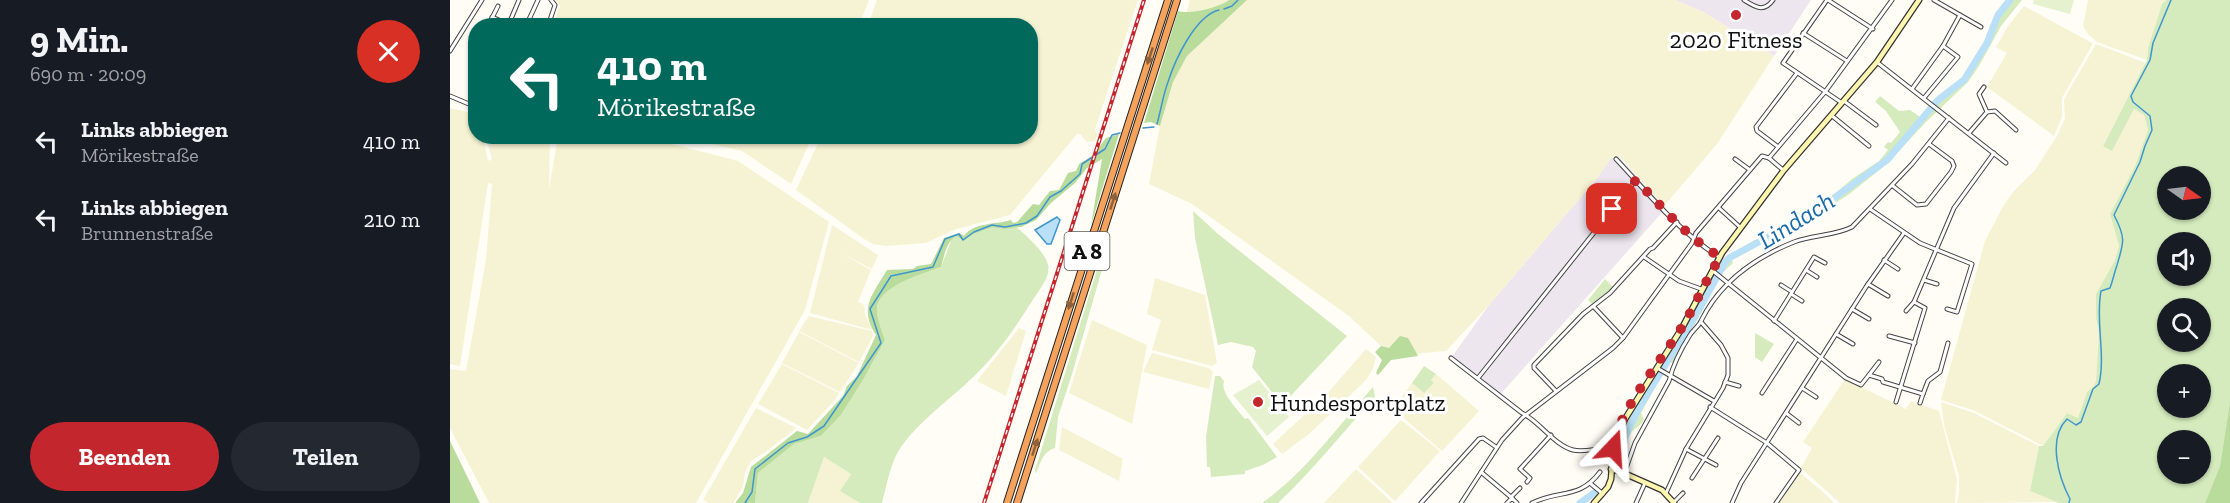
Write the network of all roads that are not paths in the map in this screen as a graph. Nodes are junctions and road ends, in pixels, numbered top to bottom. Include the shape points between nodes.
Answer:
1 (482, 0) edge
2 (519, 0) edge
3 (538, 0) edge
4 (551, 0) edge
5 (1168, 0) edge
6 (1177, 0) edge
7 (1744, 0) edge
8 (1773, 0) edge
9 (1827, 0) edge
10 (1892, 0) edge
11 (1919, 0) edge
12 (1934, 0) edge
13 (498, 6) dead end
14 (1960, 15) junction
15 (492, 17) edge
16 (471, 18) edge
17 (511, 18) edge
18 (530, 18) edge
19 (551, 18) edge
20 (468, 22) edge
21 (1981, 27) dead end
22 (1873, 29) junction
23 (1803, 33) junction
24 (1943, 46) junction
25 (450, 51) edge
26 (1848, 61) junction
27 (1877, 62) junction
28 (1797, 73) junction
29 (1984, 87) dead end
30 (1912, 89) junction
31 (1826, 92) junction
32 (450, 96) edge
33 (1924, 98) junction
34 (468, 102) edge
35 (1843, 102) junction
36 (1988, 112) junction
37 (1831, 115) junction
38 (1949, 118) junction
39 (1876, 125) dead end
40 (2016, 130) dead end
41 (1969, 133) junction
42 (1929, 144) junction
43 (1869, 146) dead end
44 (1777, 147) junction
45 (1994, 153) junction
46 (1769, 158) junction
47 (1616, 159) dead end
48 (1735, 159) dead end
49 (2006, 163) dead end
50 (1749, 170) junction
51 (1784, 170) junction
52 (1636, 180) junction
53 (1893, 186) junction
54 (1719, 208) junction
55 (1870, 209) junction
56 (1677, 222) junction
57 (1741, 228) junction
58 (1904, 233) junction
59 (1694, 238) junction
60 (1938, 249) junction
61 (1644, 257) junction
62 (1720, 257) junction
63 (1884, 260) junction
64 (1825, 263) dead end
65 (1898, 269) dead end
66 (1806, 270) junction
67 (1714, 272) junction
68 (1668, 275) junction
69 (1817, 277) dead end
70 (1924, 280) junction
71 (1726, 281) junction
72 (1868, 284) junction
73 (1937, 284) dead end
74 (1781, 285) dead end
75 (1701, 289) junction
76 (1791, 293) junction
77 (1888, 296) dead end
78 (1802, 301) dead end
79 (1914, 302) junction
80 (1594, 307) junction
81 (1852, 309) junction
82 (1947, 309) dead end
83 (1906, 311) dead end
84 (1869, 319) dead end
85 (1774, 321) junction
86 (1701, 322) junction
87 (1836, 334) junction
88 (1889, 336) dead end
89 (1623, 338) junction
90 (1797, 339) junction
91 (1915, 343) junction
92 (1948, 343) dead end
93 (1853, 344) dead end
94 (1451, 358) dead end
95 (1821, 358) junction
96 (1879, 362) dead end
97 (1658, 368) junction
98 (1670, 375) junction
99 (1869, 375) junction
100 (1478, 378) junction
101 (1725, 382) junction
102 (1739, 386) dead end
103 (1900, 387) junction
104 (1802, 388) junction
105 (1556, 391) junction
106 (1762, 393) dead end
107 (1923, 394) junction
108 (1816, 396) dead end
109 (1714, 401) junction
110 (1896, 402) dead end
111 (1920, 403) dead end
112 (1710, 407) junction
113 (1786, 413) junction
114 (1526, 415) junction
115 (1799, 423) dead end
116 (1551, 435) junction
117 (1718, 438) dead end
118 (1767, 443) junction
119 (1497, 448) junction
120 (1613, 448) junction
121 (1686, 449) junction
122 (1705, 459) junction
123 (1716, 465) dead end
124 (1611, 469) junction
125 (1600, 471) dead end
126 (1481, 472) junction
127 (1624, 474) junction
128 (1692, 478) dead end
129 (1527, 482) dead end
130 (1645, 483) junction
131 (1591, 484) junction
132 (1520, 488) dead end
133 (1666, 493) junction
134 (1683, 493) dead end
135 (1603, 494) junction
136 (1511, 498) junction
137 (1674, 502) edge
138 (1007, 503) edge
139 (1017, 503) edge
140 (1421, 503) edge
141 (1461, 503) edge
142 (1507, 503) edge
143 (1518, 503) edge
144 (1532, 503) edge
145 (1594, 503) edge
146 (1636, 503) edge
147 (1732, 503) edge
148 (1776, 503) edge

1 - 16 street
2 - 17 street
3 - 18 street
4 - 19 street via 555,5
5 -> 138 highway, A 8
139 -> 6 highway, A 8
7 - 8 street via 1762,9
9 - 22 street
9 - 23 street
10 - 22 street
11 - 27 main road
12 - 14 street
13 - 15 street
14 - 21 street
14 - 24 street
20 - 25 street
22 - 26 street
23 - 26 street
23 - 28 street via 1783,63
24 - 30 street
24 - 33 street via 1958,57
26 - 31 street
27 - 30 street
27 - 35 main road
28 - 31 street
28 - 44 street via 1756,127
29 - 36 street via 1979,94
30 - 33 street
31 - 35 street
31 - 44 street
32 - 34 street
33 - 38 street
35 - 37 main road
35 - 39 street
36 - 40 street via 1995,111
36 - 41 street
37 - 43 street
37 - 51 main road
38 - 41 street
38 - 42 street
41 - 45 street
42 - 53 street
42 - 53 street via 1954,166 1926,204 1917,205
44 - 46 street
45 - 49 street
45 - 60 street via 1954,208
46 - 50 street via 1762,156
46 - 51 street
47 - 52 street
48 - 50 street
50 - 54 street
51 - 57 main road
52 - 56 street
52 - 100 street
53 - 55 street
54 - 57 street
54 - 59 street
55 - 58 street
55 - 71 street via 1844,231 1803,239 1772,252
56 - 59 street
56 - 61 street
57 - 62 main road
58 - 60 street
58 - 63 street
59 - 62 street
59 - 68 street
60 - 70 street
60 - 82 street via 1972,264 1957,312
61 - 68 street
61 - 80 street
62 - 67 main road
63 - 65 street
63 - 72 street
64 - 66 street via 1814,257
66 - 69 street
66 - 76 street
67 - 71 street
67 - 75 main road
68 - 75 street
68 - 89 street
70 - 73 street
70 - 79 street
71 - 85 street
71 - 86 street
72 - 77 street
72 - 81 street
74 - 76 street
75 - 97 main road
76 - 78 street
76 - 85 street
79 - 83 street
79 - 91 street via 1925,309
80 - 89 street
80 - 105 street via 1534,365
81 - 84 street
81 - 87 street
85 - 90 street
86 - 98 street via 1690,334
86 - 101 street via 1728,358
87 - 93 street
87 - 95 street
88 - 91 street
89 - 105 street
90 - 95 street
90 - 106 street
91 - 103 street
92 - 107 street via 1940,372 1928,381
94 - 100 street
95 - 99 street via 1861,385
95 - 104 street
96 - 99 street
97 - 98 street
97 - 120 main road via 1624,419
98 - 109 street
98 - 127 street via 1635,443
99 - 103 street
100 - 114 street
101 - 102 street
101 - 109 street
103 - 107 street
103 - 110 street
104 - 108 street
104 - 113 street
105 - 114 street
107 - 111 street
109 - 112 street
112 - 118 street
112 - 121 street
113 - 115 street
113 - 118 street
114 - 116 street
114 - 119 street
116 - 120 street via 1572,450
116 - 129 street via 1520,470 1530,478
117 - 122 street
118 - 147 street
118 - 148 street via 1799,470
119 - 126 street
119 - 140 street via 1479,439
120 - 124 main road
121 - 122 street
121 - 133 street
122 - 123 street
122 - 128 street
124 - 127 main road
124 - 135 main road via 1611,479
125 - 131 street
126 - 136 street
126 - 141 street
127 - 130 main road
130 - 133 main road
130 - 146 street
131 - 135 street
131 - 144 street
132 - 136 street
133 - 137 main road
134 - 137 street
135 - 145 main road
136 - 142 street
136 - 143 street

